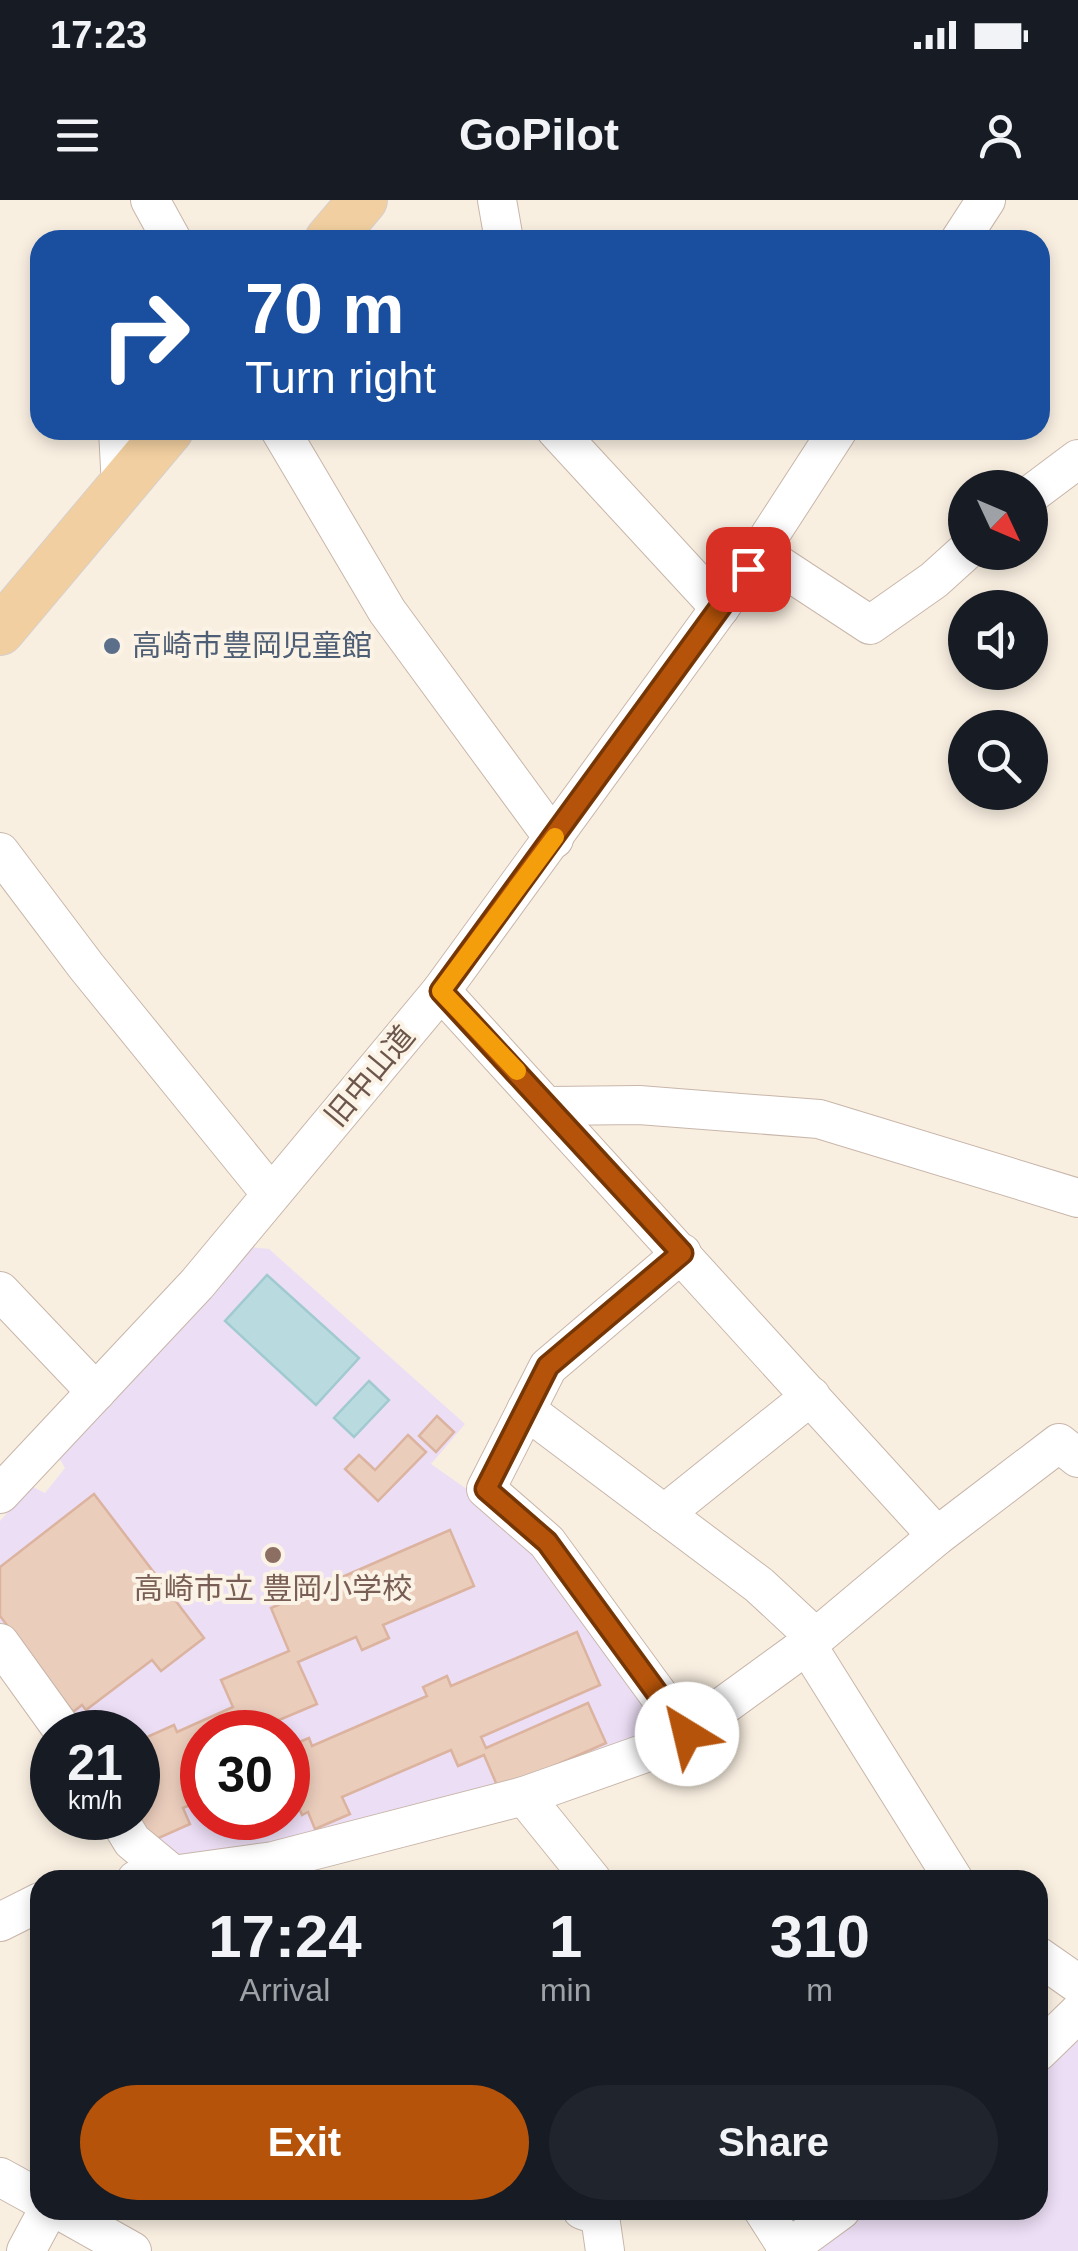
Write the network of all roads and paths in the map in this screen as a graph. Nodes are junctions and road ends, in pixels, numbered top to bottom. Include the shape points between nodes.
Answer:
1 (150, 200) edge
2 (363, 200) edge
3 (496, 200) edge
4 (986, 200) edge
5 (166, 230) edge
6 (338, 230) edge
7 (502, 230) edge
8 (966, 230) edge
9 (119, 440) edge
10 (160, 440) edge
11 (286, 440) edge
12 (565, 440) edge
13 (832, 440) edge
14 (1078, 459) edge
15 (1048, 482) edge
16 (121, 486) junction
17 (759, 552) junction
18 (948, 567) edge
19 (720, 608) junction
20 (0, 632) edge
21 (554, 839) junction
22 (0, 852) edge
23 (441, 991) junction
24 (549, 1106) junction
25 (271, 1194) junction
26 (1078, 1198) edge
27 (682, 1253) junction
28 (0, 1291) edge
29 (96, 1392) junction
30 (810, 1396) junction
31 (526, 1410) junction
32 (1078, 1458) edge
33 (0, 1494) edge
34 (664, 1514) junction
35 (937, 1536) junction
36 (811, 1641) junction
37 (0, 1643) edge
38 (48, 1710) edge
39 (687, 1734) junction
40 (524, 1796) junction
41 (131, 1840) edge
42 (150, 1870) edge
43 (278, 1870) edge
44 (584, 1870) edge
45 (948, 1870) edge
46 (30, 1907) edge
47 (0, 1922) edge
48 (1048, 1963) edge
49 (1078, 1984) edge
50 (1078, 2013) edge
51 (1048, 2042) edge
52 (0, 2177) edge
53 (30, 2194) edge
54 (43, 2220) edge
55 (77, 2220) edge
56 (769, 2220) edge
57 (827, 2220) edge
58 (787, 2250) edge
59 (26, 2251) edge
60 (132, 2251) edge

1 - 5 street
2 - 6 main road
3 - 7 street
4 - 8 street
9 - 16 street
10 - 16 main road
11 - 21 street via 387,611
12 - 19 street
13 - 17 street, 旧中山道
14 - 15 street
16 - 20 main road
17 - 18 street via 870,626
17 - 19 street, 旧中山道
19 - 21 street, 旧中山道
21 - 23 street, 旧中山道
22 - 25 street
23 - 24 street
23 - 25 street, 旧中山道
24 - 26 street via 638,1105 818,1120
24 - 27 street
25 - 29 street, 旧中山道
27 - 30 street
27 - 31 street via 548,1366
28 - 29 street
29 - 33 street, 旧中山道
30 - 34 street
30 - 35 street
31 - 34 street
31 - 39 street via 486,1489 547,1542
32 - 35 street via 1059,1443
34 - 36 street via 759,1585
35 - 36 street
36 - 39 street
36 - 45 street
37 - 38 street
39 - 40 street
40 - 43 street
40 - 44 street
41 - 42 street
46 - 47 street
48 - 49 street
50 - 51 street
52 - 53 street
54 - 59 street
55 - 60 street
56 - 58 street
57 - 58 street

